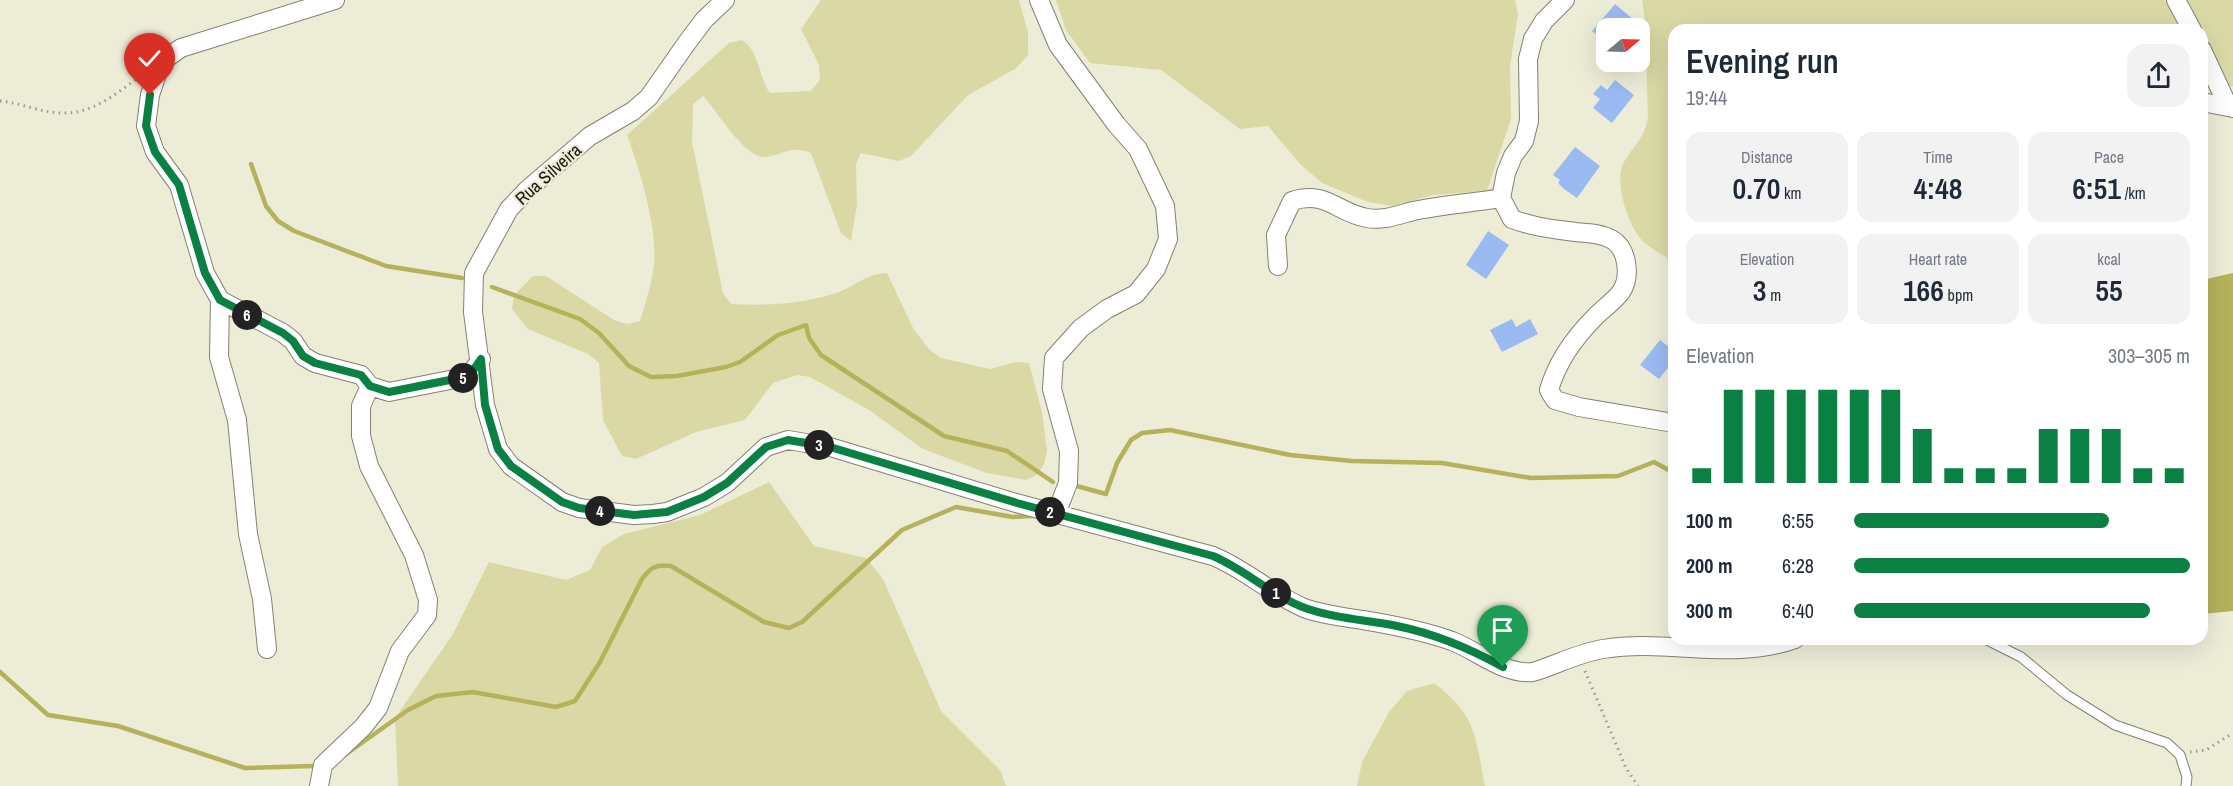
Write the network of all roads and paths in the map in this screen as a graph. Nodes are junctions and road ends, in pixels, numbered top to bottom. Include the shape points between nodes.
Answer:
1 (335, 0) edge
2 (725, 0) edge
3 (1039, 0) edge
4 (1565, 0) edge
5 (2176, 0) edge
6 (2189, 24) edge
7 (161, 62) junction
8 (2208, 62) edge
9 (0, 100) edge
10 (2208, 103) edge
11 (2230, 107) edge
12 (1501, 198) junction
13 (1278, 266) dead end
14 (220, 300) junction
15 (481, 359) junction
16 (370, 386) junction
17 (1668, 422) edge
18 (1056, 514) junction
19 (1769, 645) edge
20 (1997, 645) edge
21 (267, 649) dead end
22 (1578, 655) junction
23 (2233, 733) edge
24 (2180, 755) junction
25 (319, 786) edge
26 (1638, 786) edge
27 (2186, 786) edge

1 - 7 street via 181,48
2 - 15 street, Rua Silveira via 704,20 649,97 633,111 590,135 509,209 474,273 473,312
3 - 18 street via 1058,45 1138,149 1165,206 1168,239 1156,269 1136,294 1081,328 1054,358 1052,389 1069,451 1068,483
4 - 12 street via 1533,39 1528,59 1528,121 1524,141 1506,173
5 - 6 street
7 - 9 path via 107,99 74,112
7 - 14 street via 150,95 146,126 155,152 179,185 205,273
8 - 11 street
10 - 11 street
12 - 13 street via 1383,219 1366,218 1315,197 1304,197 1292,201 1276,235
12 - 17 street via 1512,219 1532,226 1600,235 1613,240 1625,258 1628,275 1621,291 1588,324 1553,376 1549,390 1555,400
14 - 16 street via 283,333 303,356 315,363 361,375
14 - 21 street via 219,357 237,420 248,534
15 - 16 street via 472,372 449,382 389,392
15 - 18 street, Rua Silveira via 485,405 498,449 511,466 562,502 579,508 634,515 667,512 704,497 727,483 766,447 788,440 830,447
16 - 25 street via 361,406 361,436 369,466 414,555 428,600 427,615 400,651 378,708 323,765
18 - 22 street, Rua Silveira via 1213,556 1306,608 1428,634 1523,673 1548,668
19 - 22 street, Rua Silveira via 1744,651 1651,646
20 - 24 lane via 2021,657 2067,695 2115,725 2167,743
22 - 26 path via 1626,768
23 - 24 path via 2206,750
24 - 27 lane

